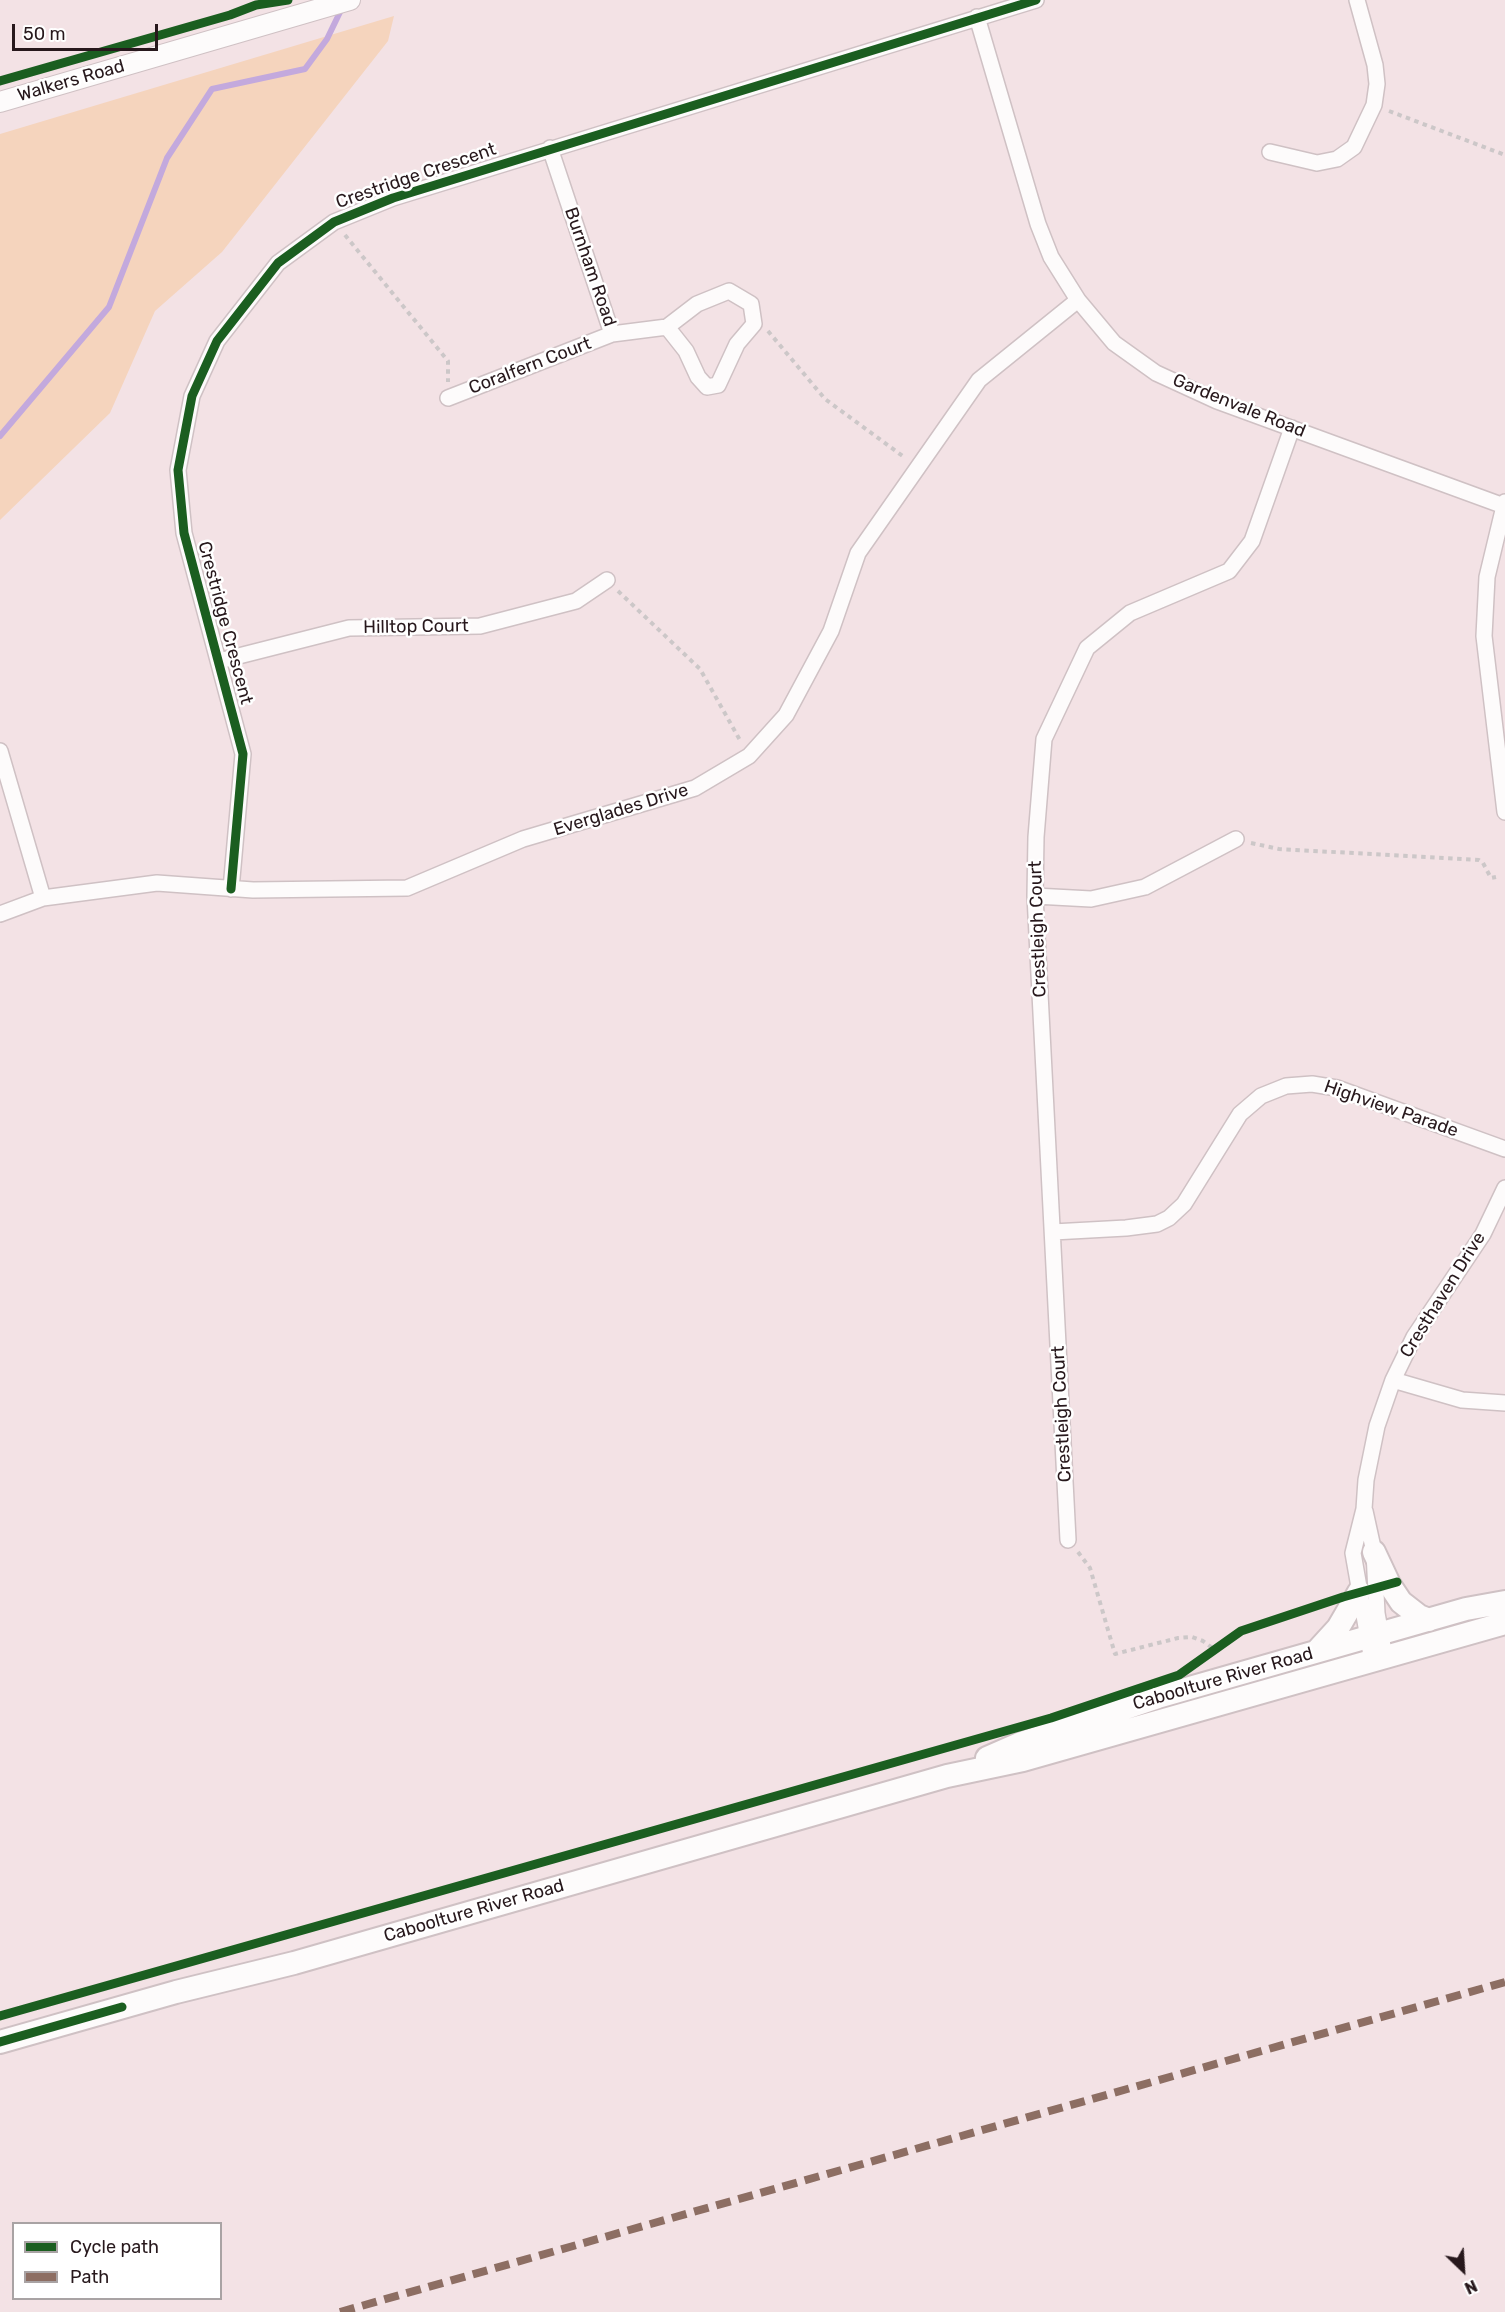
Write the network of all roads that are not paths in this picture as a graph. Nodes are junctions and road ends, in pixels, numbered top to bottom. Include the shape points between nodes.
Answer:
1 (350, 0) edge
2 (1036, 0) edge
3 (1357, 0) edge
4 (977, 17) junction
5 (0, 102) edge
6 (550, 148) junction
7 (1270, 152) dead end
8 (1078, 300) junction
9 (667, 327) junction
10 (612, 334) junction
11 (448, 398) road end
12 (1292, 428) junction
13 (1504, 504) edge
14 (607, 580) road end
15 (219, 661) junction
16 (0, 751) edge
17 (1505, 812) edge
18 (1236, 839) road end
19 (231, 889) junction
20 (1035, 896) junction
21 (43, 898) junction
22 (0, 914) edge
23 (1505, 1149) edge
24 (1505, 1188) edge
25 (1053, 1232) junction
26 (1393, 1380) junction
27 (1505, 1402) edge
28 (1364, 1509) junction
29 (1068, 1540) road end
30 (1374, 1552) junction
31 (1359, 1592) junction
32 (1505, 1602) edge
33 (1429, 1620) junction
34 (1505, 1623) edge
35 (1374, 1636) junction
36 (1317, 1652) junction
37 (1379, 1659) junction
38 (948, 1776) junction
39 (0, 2042) edge

1 - 5 street, Walkers Road
2 - 4 street, Crestridge Crescent
3 - 7 street via 1377,84 1374,105 1354,147 1337,159 1317,163
4 - 6 street, Crestridge Crescent
4 - 8 street, Gardenvale Road via 1038,224 1051,257
6 - 10 street, Burnham Road
6 - 15 street, Crestridge Crescent via 393,198 334,222 278,263 217,340 192,396 178,470 184,533
8 - 12 street, Gardenvale Road via 1114,342 1156,373 1217,401
8 - 19 street, Everglades Drive via 979,380 858,553 831,632 786,715 749,756 695,788 523,839 407,888
9 - 9 street via 697,304 729,291 751,304 754,324 737,344 718,385 706,387
9 - 10 street, Burnham Road
10 - 11 street, Coralfern Court
12 - 13 street, Gardenvale Road
12 - 20 street, Crestleigh Court via 1252,541 1229,571 1130,613 1087,648 1044,739
13 - 17 street via 1487,577 1484,636
14 - 15 street, Hilltop Court via 576,601 480,626 350,628
15 - 19 street, Crestridge Crescent via 243,754
16 - 21 street
18 - 20 street via 1145,887 1091,898
19 - 21 street, Everglades Drive via 157,883
20 - 25 street, Crestleigh Court
21 - 22 street, Everglades Drive
23 - 25 street, Highview Parade via 1337,1088 1312,1083 1286,1086 1261,1096 1240,1114 1184,1204 1169,1218 1157,1224 1126,1228
24 - 26 street, Cresthaven Drive via 1483,1234 1414,1337
25 - 29 street, Crestleigh Court
26 - 27 street via 1462,1400
26 - 28 street, Cresthaven Drive via 1370,1452
28 - 30 street, Cresthaven Drive
28 - 31 street, Cresthaven Drive via 1353,1553
30 - 33 main road via 1401,1602
30 - 35 street, Cresthaven Drive
31 - 35 street, Cresthaven Drive
31 - 36 main road via 1338,1628
32 - 33 main road, Caboolture River Road
33 - 35 main road, Caboolture River Road
34 - 37 main road, Caboolture River Road
35 - 36 main road, Caboolture River Road
35 - 37 street, Cresthaven Drive
36 - 38 main road, Caboolture River Road via 1147,1700 1018,1744
37 - 38 main road, Caboolture River Road via 1023,1760
38 - 39 main road, Caboolture River Road via 294,1963

